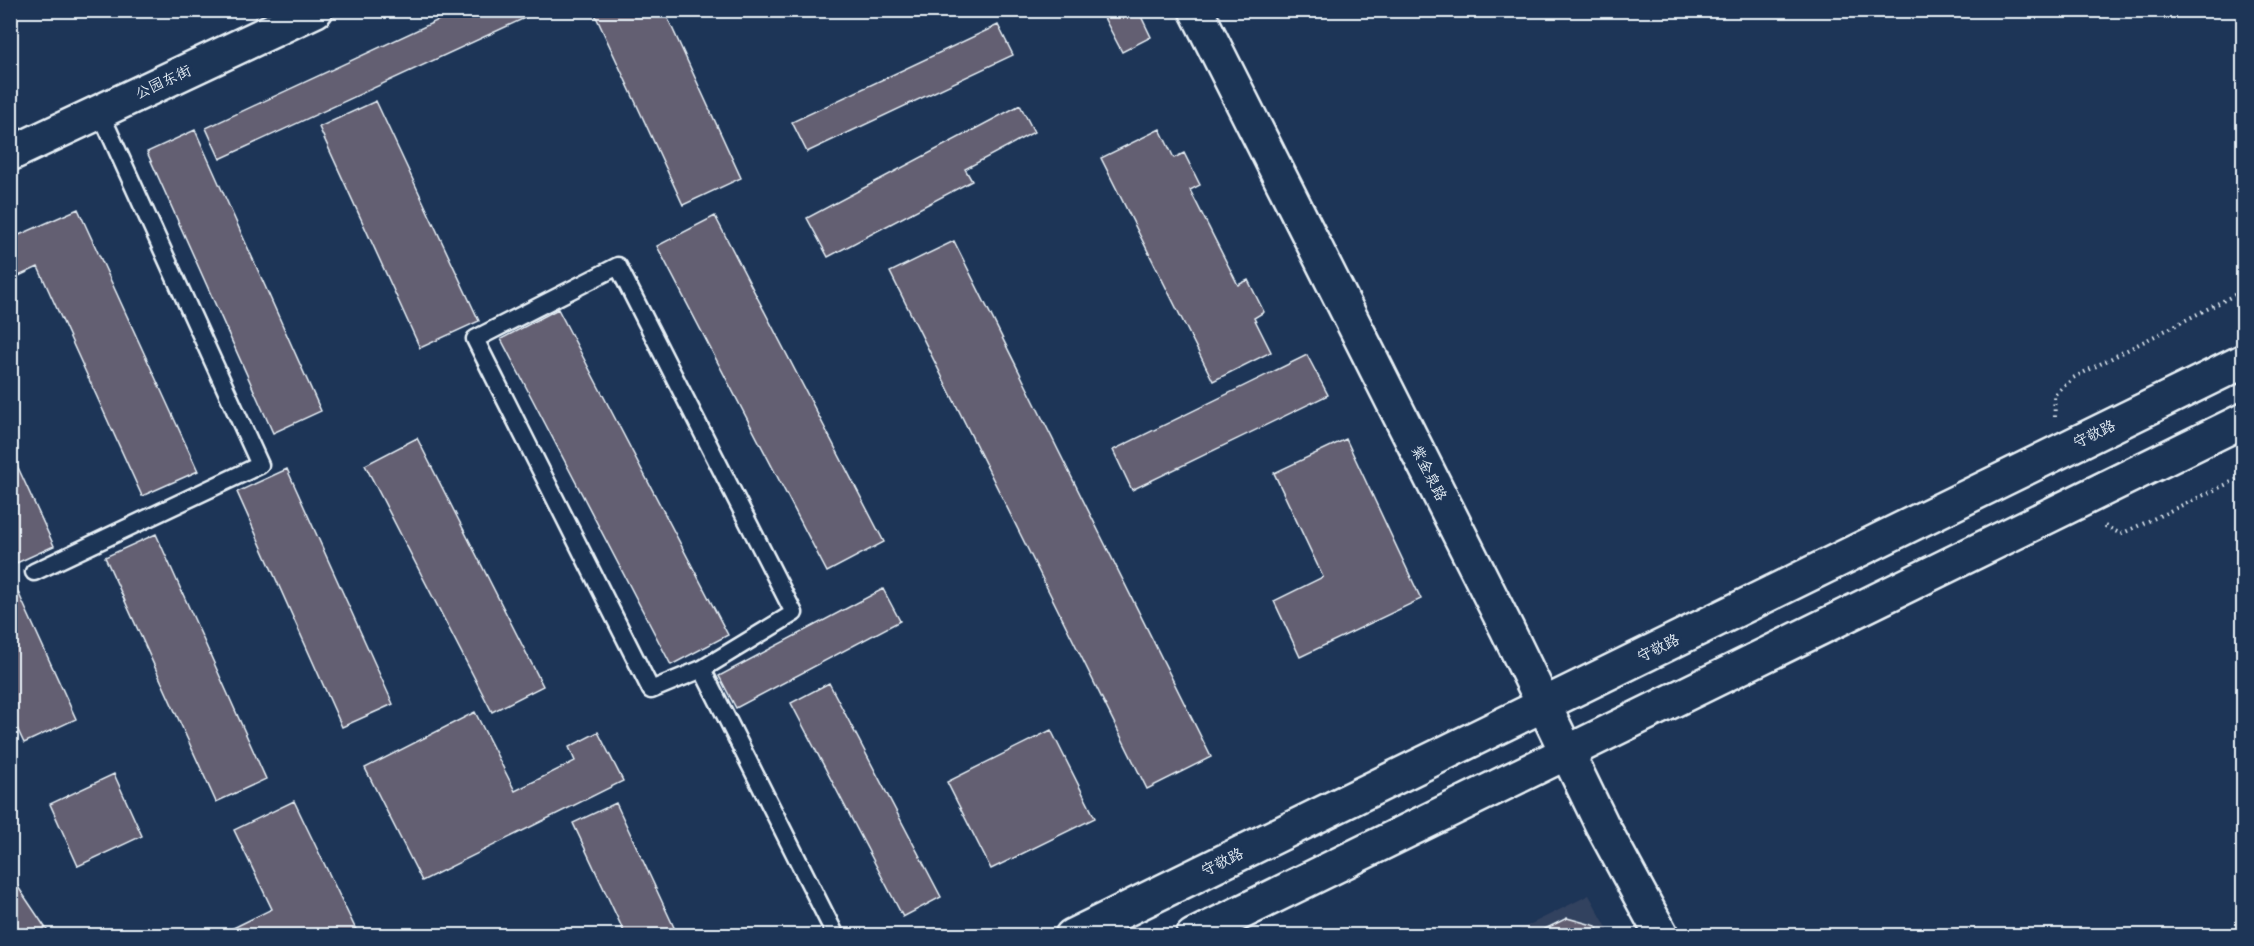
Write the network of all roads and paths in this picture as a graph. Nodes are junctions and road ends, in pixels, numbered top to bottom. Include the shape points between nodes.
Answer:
1 (316, 10) edge
2 (1196, 10) edge
3 (2238, 10) edge
4 (2244, 22) edge
5 (100, 111) junction
6 (10, 154) edge
7 (2244, 290) edge
8 (2244, 361) edge
9 (2244, 420) edge
10 (2056, 453) junction
11 (2244, 476) edge
12 (2078, 501) junction
13 (34, 572) dead end
14 (702, 669) junction
15 (1544, 704) junction
16 (1567, 752) junction
17 (836, 936) edge
18 (1072, 936) edge
19 (1193, 936) edge
20 (1662, 936) edge

1 - 5 main road, 公园东街
2 - 15 main road, 紫金泉路
3 - 4 path
5 - 6 main road, 公园东街
5 - 13 lane via 260,465
7 - 10 path via 2073,378 2054,395
8 - 10 main road, 守敬路
9 - 12 main road
10 - 15 main road, 守敬路
11 - 12 path via 2121,534 2106,527
12 - 16 main road
14 - 14 lane via 651,690 475,339 618,266 794,613
14 - 17 lane
15 - 16 main road, 紫金泉路
15 - 18 main road, 守敬路
16 - 19 main road
16 - 20 main road, 紫金泉路

